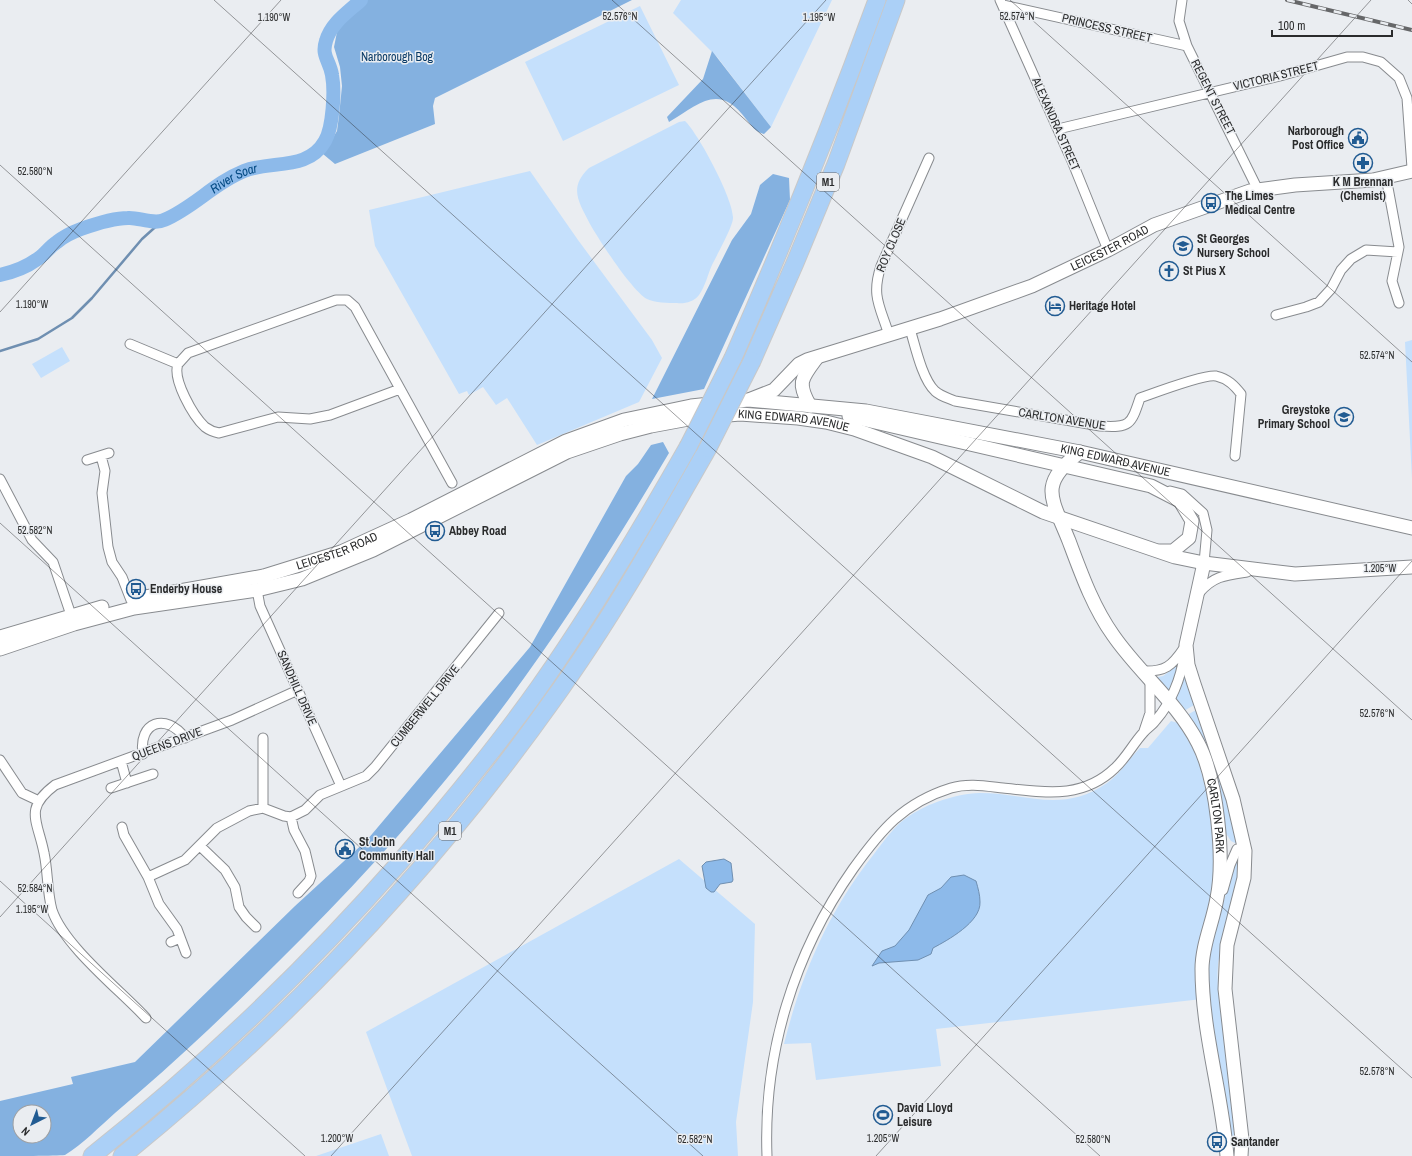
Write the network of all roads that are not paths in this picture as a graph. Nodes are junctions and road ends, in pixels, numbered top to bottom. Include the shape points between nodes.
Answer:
1 (877, 0) edge
2 (896, 0) edge
3 (1182, 0) edge
4 (1001, 2) edge
5 (1187, 46) junction
6 (1210, 92) junction
7 (1058, 129) junction
8 (929, 158) dead end
9 (1412, 170) edge
10 (1386, 177) junction
11 (1258, 190) junction
12 (1108, 250) junction
13 (1398, 252) junction
14 (1399, 303) dead end
15 (1276, 315) dead end
16 (910, 329) junction
17 (889, 335) junction
18 (130, 344) dead end
19 (816, 359) junction
20 (178, 364) junction
21 (400, 389) junction
22 (748, 400) junction
23 (813, 407) junction
24 (655, 413) joint
25 (651, 426) joint
26 (1080, 452) junction
27 (1235, 456) dead end
28 (87, 460) dead end
29 (1063, 465) junction
30 (0, 479) edge
31 (452, 483) dead end
32 (1151, 486) junction
33 (9, 496) junction
34 (0, 501) edge
35 (1058, 516) junction
36 (1412, 528) edge
37 (1152, 551) junction
38 (1204, 563) junction
39 (1412, 567) edge
40 (1260, 570) junction
41 (257, 590) junction
42 (1196, 597) junction
43 (131, 600) junction
44 (499, 613) dead end
45 (71, 615) junction
46 (0, 637) edge
47 (1186, 645) junction
48 (0, 649) edge
49 (1146, 676) junction
50 (298, 690) junction
51 (1169, 701) junction
52 (1143, 732) junction
53 (185, 738) junction
54 (263, 738) dead end
55 (143, 754) junction
56 (0, 760) edge
57 (121, 761) junction
58 (153, 774) dead end
59 (127, 783) junction
60 (341, 786) junction
61 (111, 788) dead end
62 (39, 801) junction
63 (263, 808) junction
64 (291, 817) junction
65 (115, 838) dead end
66 (200, 846) junction
67 (1237, 849) dead end
68 (148, 877) junction
69 (298, 893) dead end
70 (1214, 912) junction
71 (256, 927) dead end
72 (180, 938) junction
73 (170, 942) dead end
74 (186, 953) dead end
75 (146, 1018) dead end
76 (92, 1156) edge
77 (122, 1156) edge
78 (767, 1156) edge
79 (1226, 1156) edge
80 (1241, 1156) edge

1 - 76 highway, M1, bridge via 779,255 733,358 688,447 594,606 539,688 423,835 333,937 184,1080
2 - 77 highway, M1, bridge via 833,171 752,361 708,448 632,579 555,696 416,873 308,989 202,1089
3 - 5 street, REGENT STREET via 1179,20
4 - 5 street, PRINCESS STREET
4 - 7 street, ALEXANDRA STREET
5 - 6 street, REGENT STREET
6 - 7 street, VICTORIA STREET
6 - 9 street, VICTORIA STREET via 1347,57 1363,57 1381,62 1399,78 1406,98
6 - 11 street, REGENT STREET
7 - 12 street, ALEXANDRA STREET
8 - 17 street, ROY CLOSE via 876,281 877,299
9 - 10 main road, LEICESTER ROAD
10 - 11 main road, LEICESTER ROAD
10 - 13 street
11 - 12 main road, LEICESTER ROAD via 1154,225
12 - 16 main road, LEICESTER ROAD via 1032,286
13 - 14 street via 1392,281
13 - 15 street via 1366,250 1351,259 1341,270 1331,289 1319,302
16 - 17 main road, LEICESTER ROAD
16 - 27 street, CARLTON AVENUE via 927,379 939,394 954,401 1100,426 1120,427 1133,419 1140,398 1176,385 1215,376 1232,383 1241,394
17 - 19 main road, LEICESTER ROAD
18 - 20 street
19 - 22 main road, LEICESTER ROAD via 799,364 774,390
19 - 23 main road via 806,370 802,384 802,392
20 - 21 street via 176,374 179,386 200,422 211,431 219,433 278,417 310,419 330,415
20 - 21 street via 188,353 342,299 355,307
21 - 31 street
22 - 23 main road, KING EDWARD AVENUE
22 - 24 main road, KING EDWARD AVENUE
23 - 26 main road, KING EDWARD AVENUE via 866,411
23 - 29 main road, KING EDWARD AVENUE
24 - 43 main road, LEICESTER ROAD via 624,420 566,442 341,552 264,576
25 - 35 main road, KING EDWARD AVENUE via 694,418 740,414 774,415 826,422 854,429 932,457 1043,512
25 - 41 main road, LEICESTER ROAD via 567,452 374,550 326,571
26 - 29 main road
26 - 36 main road, KING EDWARD AVENUE
28 - 43 street via 105,454 102,493 108,547 112,562 122,576
29 - 32 main road, KING EDWARD AVENUE
29 - 35 main road, CARLTON PARK via 1055,477 1052,489
30 - 33 street
32 - 37 main road, KING EDWARD AVENUE via 1180,501 1192,521 1189,538 1173,551
32 - 38 street, CARLTON PARK via 1182,494 1203,513 1207,530
33 - 34 street
33 - 45 street via 32,540 53,562
35 - 37 main road, KING EDWARD AVENUE
35 - 49 main road, CARLTON PARK via 1096,608 1112,634
37 - 38 main road, KING EDWARD AVENUE
38 - 40 main road, KING EDWARD AVENUE
38 - 42 main road, CARLTON PARK
39 - 40 main road, KING EDWARD AVENUE via 1295,574
40 - 42 street, CARLTON PARK via 1223,575 1207,583
41 - 48 main road, LEICESTER ROAD via 134,608 74,624
41 - 50 street, SANDHILL DRIVE via 260,606
42 - 47 main road, CARLTON PARK
43 - 45 main road, LEICESTER ROAD
44 - 60 street, CUMBERWELL DRIVE via 375,767 366,776
45 - 46 main road, LEICESTER ROAD
47 - 49 street via 1175,661 1166,668
47 - 51 street via 1183,667
47 - 80 main road, CARLTON PARK via 1188,665 1233,799 1245,851 1244,878 1227,945 1225,989 1242,1139
49 - 51 main road, CARLTON PARK
49 - 52 street via 1150,713
50 - 53 street, QUEENS DRIVE
50 - 60 street, SANDHILL DRIVE
51 - 52 street via 1156,721
51 - 70 main road, CARLTON PARK via 1200,746 1214,799 1221,857 1218,898
52 - 78 street via 1114,769 1078,789 1053,793 972,785 952,788 919,801 900,813 883,829 838,891 805,954 789,996 772,1063
53 - 55 street, QUEENS DRIVE
53 - 55 street via 170,724 154,724 143,737
54 - 63 street
55 - 57 street, QUEENS DRIVE
56 - 62 street via 22,793
57 - 59 street
57 - 62 street, QUEENS DRIVE via 55,785 41,796
58 - 59 street
59 - 61 street
60 - 64 street, CUMBERWELL DRIVE via 320,795 305,810
62 - 75 street via 35,820 44,852 52,910 59,925 74,946
63 - 64 street
63 - 66 street via 248,811 217,828
64 - 69 street via 294,830 305,850 311,876 309,882
65 - 68 street via 123,831
66 - 68 street via 185,860
66 - 71 street via 239,885 239,907
67 - 70 street
68 - 72 street via 159,904 177,929
70 - 79 main road, CARLTON PARK via 1204,949 1202,986
72 - 73 street
72 - 74 street

